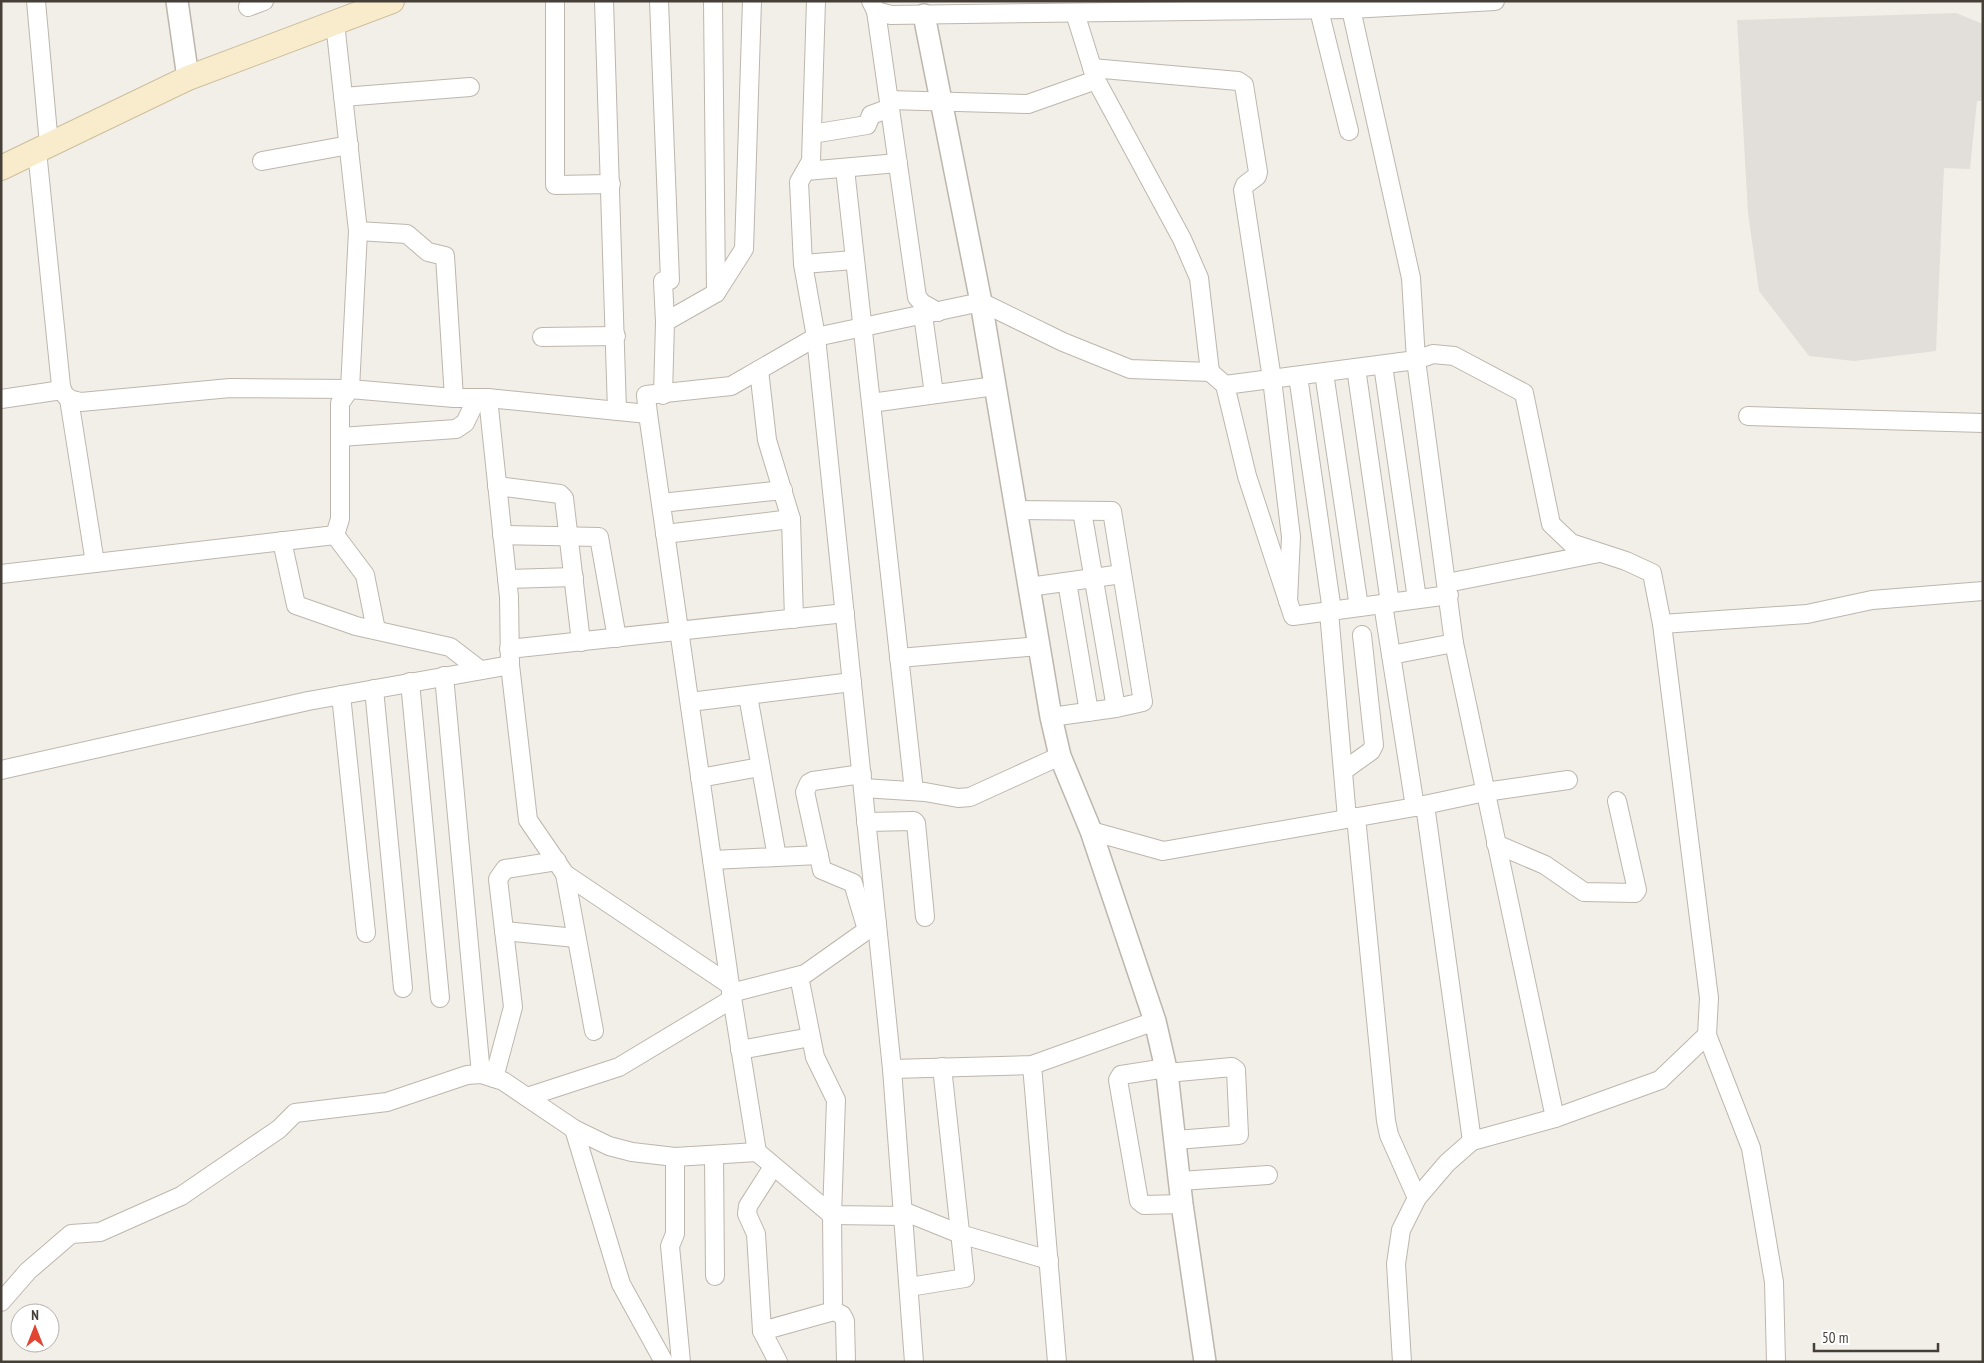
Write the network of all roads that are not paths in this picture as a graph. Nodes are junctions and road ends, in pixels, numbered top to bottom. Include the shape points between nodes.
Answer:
1 (36, 1) edge
2 (177, 1) edge
3 (392, 1) edge
4 (555, 1) edge
5 (604, 1) edge
6 (659, 1) edge
7 (713, 1) edge
8 (752, 1) edge
9 (816, 1) edge
10 (1495, 1) edge
11 (1351, 5) edge
12 (874, 6) edge
13 (1319, 10) junction
14 (1075, 13) junction
15 (924, 15) junction
16 (335, 23) junction
17 (1094, 74) junction
18 (188, 78) junction
19 (470, 87) dead end
20 (343, 98) junction
21 (942, 100) junction
22 (889, 104) junction
23 (1349, 131) dead end
24 (812, 134) junction
25 (349, 145) junction
26 (43, 148) junction
27 (262, 161) dead end
28 (898, 163) junction
29 (1, 168) edge
30 (845, 169) junction
31 (806, 170) junction
32 (611, 184) junction
33 (358, 231) junction
34 (854, 260) junction
35 (803, 264) junction
36 (716, 292) junction
37 (981, 302) junction
38 (930, 314) junction
39 (665, 322) junction
40 (863, 327) junction
41 (542, 336) dead end
42 (616, 336) junction
43 (816, 337) junction
44 (1416, 360) junction
45 (1383, 365) junction
46 (1356, 368) junction
47 (759, 370) junction
48 (1210, 372) junction
49 (1324, 373) junction
50 (1298, 376) junction
51 (1272, 379) junction
52 (1225, 385) junction
53 (995, 386) junction
54 (350, 389) junction
55 (934, 394) junction
56 (66, 395) junction
57 (662, 395) junction
58 (454, 398) junction
59 (483, 398) junction
60 (1, 399) edge
61 (871, 403) junction
62 (617, 411) junction
63 (648, 414) junction
64 (1748, 416) dead end
65 (1983, 423) edge
66 (340, 438) junction
67 (1336, 455) junction
68 (1310, 459) junction
69 (497, 486) junction
70 (783, 490) junction
71 (661, 503) junction
72 (1016, 510) junction
73 (1082, 510) junction
74 (791, 519) junction
75 (665, 534) junction
76 (335, 535) junction
77 (502, 535) junction
78 (569, 536) junction
79 (282, 541) junction
80 (1600, 552) junction
81 (94, 563) junction
82 (1, 574) edge
83 (1122, 574) junction
84 (574, 577) junction
85 (1094, 579) junction
86 (507, 580) junction
87 (1067, 582) junction
88 (1029, 587) junction
89 (1448, 589) junction
90 (1983, 591) edge
91 (1417, 599) junction
92 (1288, 601) junction
93 (1387, 603) junction
94 (1359, 607) junction
95 (1331, 612) junction
96 (845, 613) junction
97 (794, 619) junction
98 (1662, 624) junction
99 (376, 630) junction
100 (679, 630) junction
101 (1362, 635) dead end
102 (617, 638) junction
103 (581, 642) junction
104 (1454, 643) junction
105 (1039, 646) junction
106 (1391, 655) junction
107 (510, 657) junction
108 (899, 658) junction
109 (480, 670) junction
110 (444, 676) junction
111 (410, 682) junction
112 (852, 682) junction
113 (374, 689) junction
114 (341, 695) junction
115 (748, 696) junction
116 (690, 702) junction
117 (1116, 708) junction
118 (1089, 712) junction
119 (1051, 717) junction
120 (1060, 756) junction
121 (760, 767) junction
122 (1, 770) edge
123 (1343, 771) junction
124 (700, 778) junction
125 (1568, 780) dead end
126 (862, 781) junction
127 (914, 791) junction
128 (1485, 792) junction
129 (1617, 801) dead end
130 (1420, 806) junction
131 (1352, 818) junction
132 (866, 822) junction
133 (1091, 831) junction
134 (1496, 844) junction
135 (819, 855) junction
136 (777, 857) junction
137 (712, 860) junction
138 (561, 868) junction
139 (925, 917) dead end
140 (872, 926) junction
141 (504, 931) junction
142 (366, 933) dead end
143 (576, 938) junction
144 (799, 976) junction
145 (403, 988) dead end
146 (731, 992) junction
147 (440, 998) dead end
148 (1155, 1021) junction
149 (594, 1031) dead end
150 (1707, 1035) junction
151 (812, 1037) junction
152 (740, 1050) junction
153 (1032, 1065) junction
154 (942, 1067) junction
155 (892, 1069) junction
156 (1166, 1071) junction
157 (488, 1076) junction
158 (527, 1097) junction
159 (1555, 1118) junction
160 (574, 1129) junction
161 (1176, 1140) junction
162 (1472, 1141) junction
163 (757, 1152) junction
164 (714, 1155) junction
165 (675, 1158) junction
166 (773, 1167) junction
167 (1268, 1175) dead end
168 (1180, 1181) junction
169 (1417, 1198) junction
170 (1182, 1204) junction
171 (904, 1213) junction
172 (832, 1216) junction
173 (960, 1234) junction
174 (1049, 1260) junction
175 (715, 1276) dead end
176 (909, 1287) junction
177 (1, 1302) edge
178 (832, 1310) junction
179 (762, 1331) junction
180 (664, 1362) edge
181 (681, 1362) edge
182 (778, 1362) edge
183 (846, 1362) edge
184 (914, 1362) edge
185 (1057, 1362) edge
186 (1205, 1362) edge
187 (1402, 1362) edge
188 (1776, 1362) edge

1 - 26 street
2 - 18 street
3 - 16 main road
4 - 32 street via 555,185
5 - 32 street
6 - 39 street via 670,280 663,281
7 - 36 street
8 - 36 street via 744,249
9 - 24 street
10 - 11 street
11 - 13 street
11 - 44 street via 1411,278
12 - 15 street via 891,15
12 - 22 street
13 - 14 street
13 - 23 street
14 - 15 street
14 - 17 street
15 - 21 street
16 - 18 main road
16 - 20 street
17 - 21 street via 1028,104
17 - 48 street via 1182,239 1199,278
17 - 51 street via 1238,80 1244,85 1258,172 1243,190
18 - 26 main road
19 - 20 street
20 - 25 street
21 - 22 street
21 - 37 street
22 - 24 street via 871,115 867,125
22 - 28 street
24 - 31 street via 812,161
25 - 27 street
25 - 33 street
26 - 29 main road
26 - 56 street
28 - 30 street
28 - 38 street via 917,297
30 - 31 street
30 - 34 street
31 - 35 street via 799,182
32 - 42 street
33 - 54 street
33 - 58 street via 407,234 428,252 445,256
34 - 35 street
34 - 40 street
35 - 43 street
36 - 39 street
37 - 38 street
37 - 48 street via 1063,342 1130,369
37 - 53 street
38 - 40 street
38 - 55 street
39 - 57 street
40 - 43 street
40 - 61 street
41 - 42 street
42 - 62 street
43 - 47 street
43 - 96 street
44 - 45 street
44 - 80 street via 1433,354 1454,356 1524,393 1551,524 1571,543
44 - 89 street
45 - 46 street
45 - 91 street
46 - 49 street
46 - 93 street
47 - 57 street via 731,386
47 - 70 street via 768,440
48 - 52 street
49 - 50 street
49 - 67 street
50 - 51 street
50 - 68 street
51 - 52 street
51 - 92 street via 1292,536
52 - 92 street via 1247,476
53 - 55 street
53 - 72 street
54 - 56 street via 230,388 81,402
54 - 58 street
54 - 66 street via 340,403
55 - 61 street
56 - 60 street
56 - 81 street
57 - 63 street via 646,395
58 - 59 street
59 - 62 street
59 - 66 street via 465,423 456,429
59 - 69 street
61 - 108 street
62 - 63 street
63 - 71 street
64 - 65 street
66 - 76 street via 340,519
67 - 68 street
67 - 94 street
68 - 95 street
69 - 77 street
69 - 78 street via 562,496
70 - 71 street
70 - 74 street
71 - 75 street
72 - 73 street
72 - 88 street
73 - 83 street via 1112,511
73 - 85 street
74 - 75 street
74 - 97 street
75 - 100 street
76 - 79 street
76 - 99 street via 365,575
77 - 78 street
77 - 86 street
78 - 84 street
78 - 102 street via 601,538
79 - 81 street
79 - 99 street via 296,606
80 - 89 street
80 - 98 street via 1652,573
81 - 82 street
83 - 85 street
83 - 117 street via 1143,702
84 - 86 street
84 - 103 street
85 - 87 street
85 - 117 street
86 - 107 street
87 - 88 street
87 - 118 street
88 - 105 street
89 - 91 street
89 - 104 street
90 - 98 street via 1872,600 1807,614
91 - 93 street
92 - 95 street via 1295,617
93 - 94 street
93 - 106 street
94 - 95 street
95 - 123 street
96 - 97 street
96 - 112 street
97 - 100 street
98 - 150 street via 1709,998
99 - 109 street via 450,647
100 - 102 street
100 - 116 street
101 - 123 street via 1374,745 1371,751
102 - 103 street
103 - 107 street
104 - 106 street
104 - 128 street
105 - 108 street
105 - 119 street
106 - 130 street
107 - 109 street
107 - 138 street via 528,820
108 - 127 street
109 - 110 street
110 - 111 street
110 - 157 street
111 - 113 street
111 - 147 street
112 - 115 street
112 - 126 street
113 - 114 street
113 - 145 street
114 - 122 street
114 - 142 street
115 - 116 street
115 - 121 street
116 - 124 street
117 - 118 street
118 - 119 street
119 - 120 street
120 - 127 street via 970,798
120 - 133 street
121 - 124 street
121 - 136 street
123 - 131 street
124 - 137 street
125 - 128 street
126 - 127 street
126 - 132 street
126 - 135 street via 813,781 806,787
128 - 130 street
128 - 134 street
129 - 134 street via 1637,890 1635,894 1584,892 1545,864
130 - 131 street
130 - 162 street
131 - 133 street via 1164,851
131 - 169 street via 1386,1121
132 - 139 street via 916,823
132 - 140 street
133 - 148 street
134 - 159 street
135 - 136 street
135 - 140 street via 823,871 853,882
136 - 137 street
137 - 146 street
138 - 141 street via 505,869 499,874
138 - 143 street
138 - 146 street
140 - 144 street
140 - 155 street
141 - 143 street
141 - 157 street via 513,1007
143 - 149 street
144 - 146 street
144 - 151 street
146 - 152 street
146 - 158 street via 619,1067
148 - 153 street
148 - 156 street
150 - 159 street via 1660,1080
150 - 188 street via 1751,1148 1774,1282
151 - 152 street
151 - 172 street via 817,1062 836,1100
152 - 163 street
153 - 154 street
153 - 174 street
154 - 155 street
154 - 173 street
155 - 171 street
156 - 161 street
156 - 161 street via 1236,1070 1239,1135
156 - 170 street via 1120,1075 1118,1080 1139,1201 1144,1205
157 - 158 street via 504,1081
157 - 177 street via 467,1075 387,1102 295,1113 279,1129 182,1196 100,1232 71,1234 28,1271
158 - 160 street
159 - 162 street
160 - 165 street via 609,1146
160 - 180 street via 622,1284
161 - 168 street
162 - 169 street via 1447,1163
163 - 164 street
163 - 166 street
164 - 165 street
164 - 175 street
165 - 181 street via 675,1234 670,1246
166 - 172 street
166 - 179 street via 746,1211 756,1234
167 - 168 street
168 - 170 street
169 - 187 street via 1401,1230 1396,1264
170 - 186 street
171 - 172 street
171 - 173 street
171 - 176 street
172 - 178 street
173 - 174 street
173 - 176 street via 965,1278
174 - 185 street
176 - 184 street
178 - 179 street
178 - 183 street via 842,1315 845,1321
179 - 182 street

